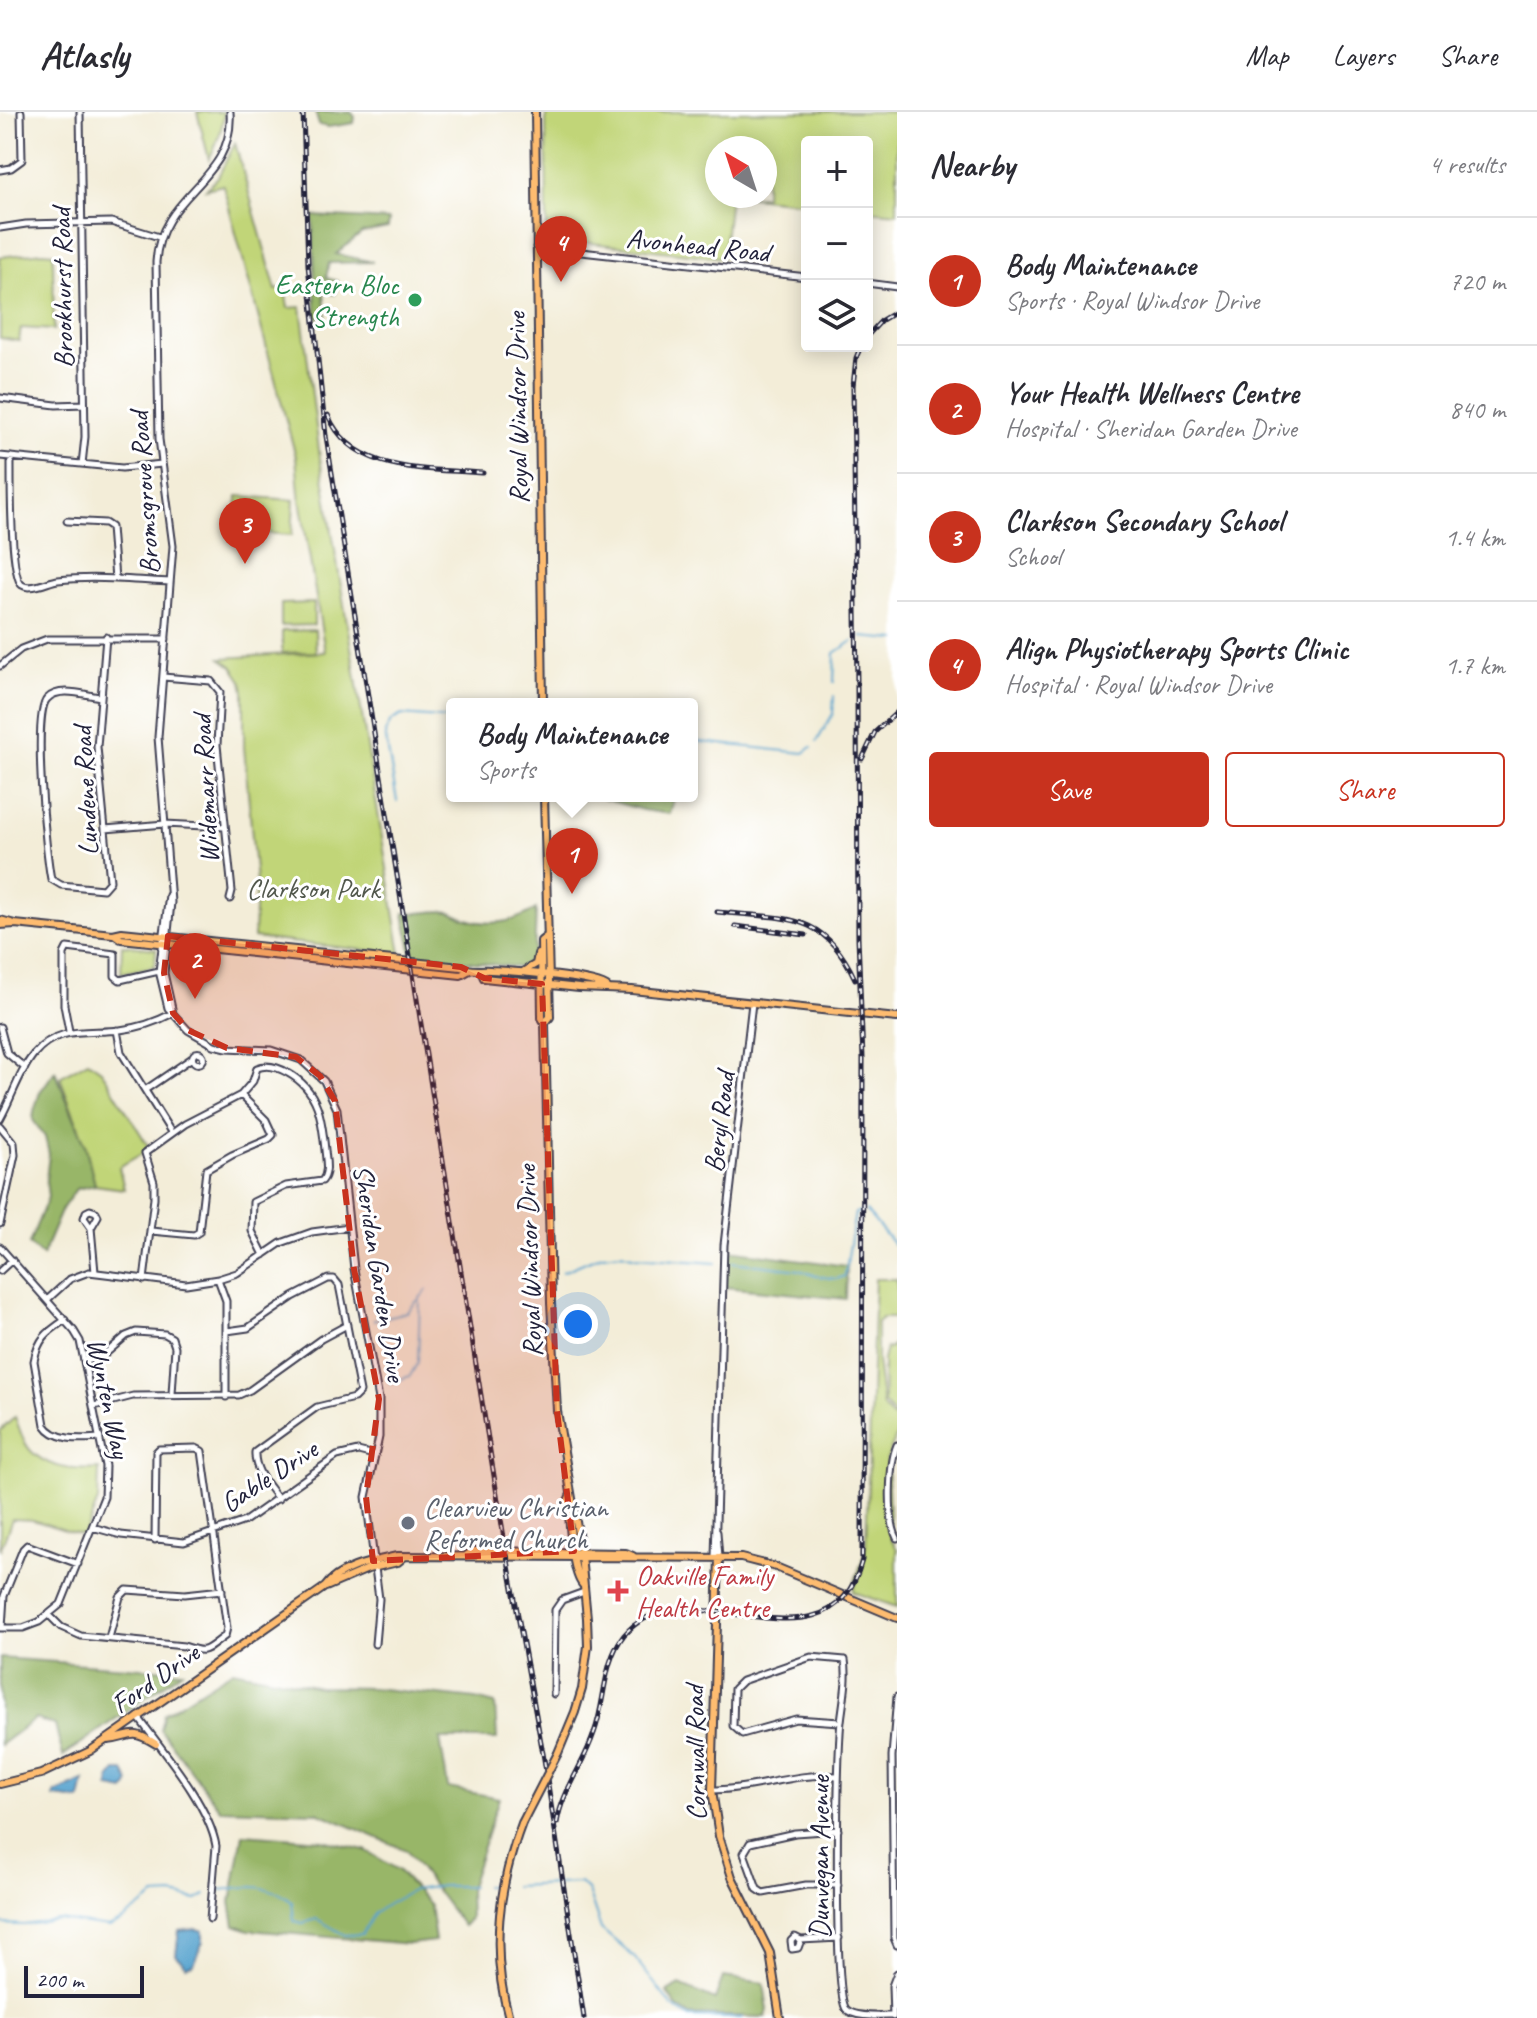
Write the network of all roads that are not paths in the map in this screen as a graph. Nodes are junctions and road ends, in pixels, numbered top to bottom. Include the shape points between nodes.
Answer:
1 (21, 112) edge
2 (80, 112) edge
3 (230, 112) edge
4 (535, 112) edge
5 (0, 170) edge
6 (81, 222) junction
7 (0, 228) edge
8 (159, 237) junction
9 (536, 247) junction
10 (801, 276) edge
11 (873, 284) edge
12 (897, 287) edge
13 (0, 398) edge
14 (84, 404) junction
15 (0, 456) edge
16 (11, 457) junction
17 (82, 464) junction
18 (162, 464) junction
19 (67, 521) dead end
20 (115, 579) junction
21 (170, 582) junction
22 (106, 637) junction
23 (166, 639) junction
24 (0, 666) edge
25 (163, 677) junction
26 (101, 697) junction
27 (543, 698) edge
28 (544, 802) edge
29 (165, 824) junction
30 (224, 827) junction
31 (105, 829) junction
32 (230, 899) dead end
33 (0, 922) edge
34 (165, 940) junction
35 (544, 940) junction
36 (159, 971) junction
37 (481, 971) junction
38 (505, 971) junction
39 (545, 975) junction
40 (545, 984) junction
41 (608, 988) junction
42 (752, 1003) junction
43 (173, 1013) junction
44 (897, 1018) edge
45 (0, 1027) edge
46 (117, 1030) junction
47 (69, 1031) junction
48 (192, 1058) dead end
49 (25, 1068) junction
50 (145, 1090) junction
51 (241, 1095) junction
52 (0, 1119) edge
53 (0, 1126) edge
54 (171, 1132) junction
55 (0, 1224) edge
56 (349, 1227) junction
57 (91, 1228) dead end
58 (151, 1231) junction
59 (724, 1245) joint
60 (0, 1247) edge
61 (264, 1255) junction
62 (12, 1260) junction
63 (0, 1271) edge
64 (95, 1272) junction
65 (218, 1279) junction
66 (144, 1280) junction
67 (48, 1299) junction
68 (65, 1320) junction
69 (347, 1325) junction
70 (227, 1331) junction
71 (85, 1362) junction
72 (172, 1394) junction
73 (226, 1397) junction
74 (94, 1406) junction
75 (100, 1438) junction
76 (897, 1445) edge
77 (374, 1455) junction
78 (278, 1499) junction
79 (92, 1527) junction
80 (215, 1533) junction
81 (897, 1538) edge
82 (155, 1540) junction
83 (578, 1555) junction
84 (717, 1557) junction
85 (78, 1564) junction
86 (374, 1564) junction
87 (584, 1589) junction
88 (222, 1590) junction
89 (50, 1616) junction
90 (897, 1618) edge
91 (1, 1628) edge
92 (109, 1638) junction
93 (375, 1644) dead end
94 (554, 1694) dead end
95 (897, 1697) edge
96 (138, 1717) junction
97 (840, 1722) junction
98 (895, 1734) edge
99 (104, 1740) junction
100 (156, 1744) junction
101 (838, 1776) junction
102 (0, 1784) edge
103 (894, 1786) edge
104 (712, 1790) junction
105 (838, 1830) junction
106 (839, 1885) junction
107 (210, 1919) dead end
108 (839, 1938) junction
109 (801, 1940) dead end
110 (897, 1945) edge
111 (897, 1973) edge
112 (780, 2016) edge
113 (893, 2017) edge
114 (509, 2018) edge

1 - 5 street via 22,160
2 - 6 street, Brookhurst Road
3 - 8 street, Bromsgrove Road via 223,153 178,205
4 - 9 main road, Royal Windsor Drive
6 - 7 street
6 - 8 street via 111,222
6 - 14 street, Brookhurst Road
8 - 18 street, Bromsgrove Road
9 - 10 street, Avonhead Road
9 - 27 main road, Royal Windsor Drive
11 - 12 street
13 - 14 street
14 - 17 street, Brookhurst Road
15 - 16 street
16 - 17 street
16 - 20 street via 13,539 21,584
17 - 18 street
18 - 21 street, Bromsgrove Road via 173,546
19 - 20 street via 111,527
20 - 21 street
21 - 23 street, Bromsgrove Road
22 - 23 street
22 - 24 street via 33,642
22 - 26 street, Lundene Road
23 - 25 street, Bromsgrove Road
25 - 29 street, Bromsgrove Road via 158,737
25 - 30 street, Widemarr Road via 211,681 220,692 217,745
26 - 31 street, Lundene Road via 97,753
26 - 31 street, Lundene Road via 60,692 42,706 39,750 54,883 106,888 110,881
28 - 35 main road, Royal Windsor Drive
29 - 30 street
29 - 31 street
29 - 34 street, Bromsgrove Road via 170,894
30 - 32 street, Widemarr Road
33 - 34 main road
34 - 36 street
34 - 37 main road via 461,975
34 - 43 street via 164,973
35 - 38 main road via 533,967
35 - 39 main road, Royal Windsor Drive via 549,941
36 - 43 street
36 - 47 street via 120,980 115,976 115,954 67,948 64,1005
37 - 38 main road
37 - 40 main road via 484,978
38 - 39 main road
39 - 40 main road, Royal Windsor Drive
39 - 41 main road via 603,982
40 - 41 main road
40 - 83 main road, Royal Windsor Drive via 550,1017 545,1023 557,1411
41 - 42 main road
42 - 44 main road
42 - 59 street, Beryl Road
43 - 46 street
43 - 56 street, Sheridan Garden Drive via 188,1030 214,1045 284,1053 320,1076 337,1109
45 - 49 street via 7,1053
46 - 47 street
46 - 50 street via 121,1052
47 - 49 street via 47,1042
48 - 50 street
49 - 52 street
50 - 54 street
51 - 54 street
51 - 58 street via 273,1135 206,1170 199,1232
51 - 61 street via 259,1067 283,1070 312,1093 322,1123 326,1178 286,1186 253,1202 252,1231
53 - 55 street via 14,1143 15,1155
54 - 58 street via 145,1153 154,1182
56 - 61 street via 304,1234
56 - 77 street, Sheridan Garden Drive via 379,1399
57 - 64 street
58 - 66 street
59 - 84 street, Cornwall Road
60 - 62 street, Wynten Way
61 - 65 street
62 - 63 street
62 - 67 street, Wynten Way
64 - 66 street
64 - 67 street via 76,1275
65 - 66 street via 186,1284
65 - 70 street via 226,1301
67 - 68 street, Wynten Way
68 - 71 street, Wynten Way via 80,1341
68 - 75 street via 40,1340 35,1354 45,1425 69,1438
69 - 70 street via 339,1285 332,1278 248,1328
69 - 73 street via 250,1390
69 - 78 street via 359,1395 317,1407 255,1452 259,1473
70 - 73 street
71 - 72 street via 136,1332 165,1334 175,1347
71 - 74 street, Wynten Way
72 - 73 street
72 - 74 street
74 - 75 street, Wynten Way
75 - 79 street, Wynten Way via 104,1497
76 - 81 street via 891,1460
77 - 78 street, Gable Drive via 358,1451 337,1456
77 - 86 street, Sheridan Garden Drive via 366,1497
78 - 80 street, Gable Drive
79 - 82 street, Gable Drive
79 - 85 street, Wynten Way
80 - 82 street, Gable Drive via 184,1542
80 - 82 street via 202,1451 159,1449
80 - 88 street
83 - 84 main road, Ford Drive
83 - 86 main road, Ford Drive via 404,1557
83 - 87 main road, Royal Windsor Drive
84 - 90 main road, Ford Drive via 776,1567
84 - 104 main road, Cornwall Road
85 - 89 street, Wynten Way via 67,1594
85 - 91 street via 27,1545 4,1596
86 - 93 street, Sheridan Garden Drive via 379,1608
86 - 96 main road, Ford Drive via 325,1587
87 - 94 street via 555,1610
87 - 114 main road, Royal Windsor Drive, bridge via 585,1669 575,1712 506,1866 498,1952
88 - 92 street via 127,1590 120,1597
88 - 92 street via 227,1632 204,1651
89 - 91 street via 23,1628
89 - 92 street via 71,1633
95 - 98 street
96 - 99 main road, Ford Drive
96 - 100 street
97 - 97 street, Dunvegan Avenue via 846,1664 842,1657 811,1657 736,1685 733,1726 742,1734 796,1719
97 - 101 street, Dunvegan Avenue
98 - 103 street
99 - 100 main road via 130,1733
99 - 102 main road, Ford Drive via 63,1765
100 - 107 street via 204,1812 214,1836
101 - 104 street
101 - 105 street, Dunvegan Avenue
103 - 110 street
104 - 112 main road, Cornwall Road via 732,1877 770,1953
105 - 106 street, Dunvegan Avenue
105 - 106 street via 750,1843 744,1853 763,1893
106 - 108 street, Dunvegan Avenue
108 - 109 street
108 - 113 street, Dunvegan Avenue via 847,2011
111 - 113 street

